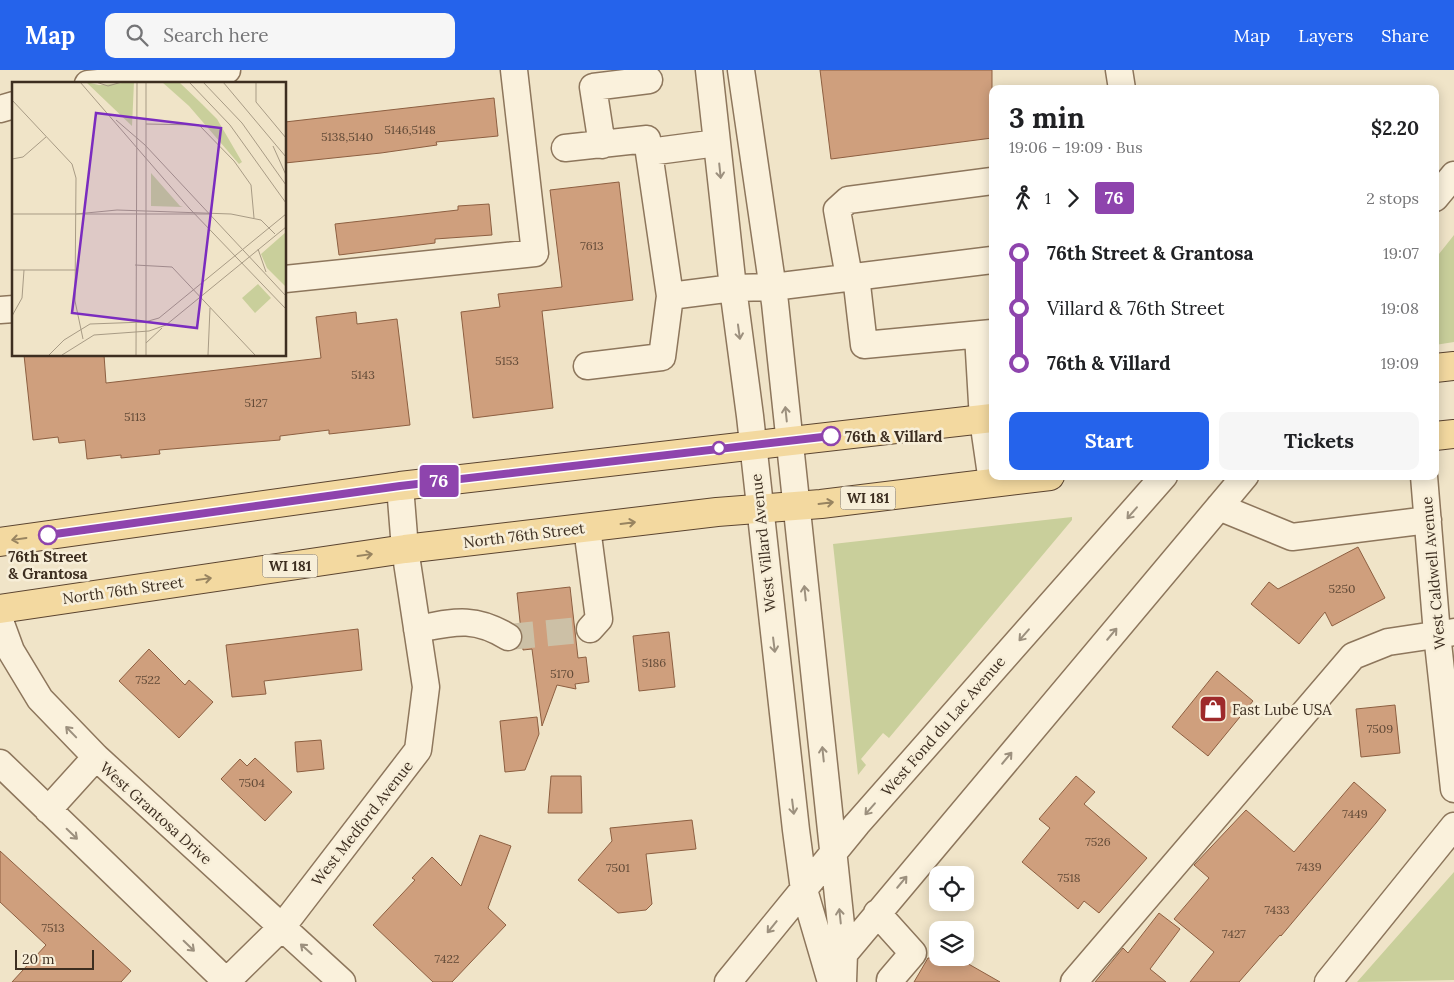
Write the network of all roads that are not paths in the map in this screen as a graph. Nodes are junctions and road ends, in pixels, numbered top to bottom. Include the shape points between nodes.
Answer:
1 (227, 70) edge
2 (514, 70) edge
3 (709, 70) edge
4 (741, 70) edge
5 (1119, 70) edge
6 (649, 80) dead end
7 (108, 82) edge
8 (1121, 85) edge
9 (717, 143) junction
10 (602, 144) junction
11 (565, 148) dead end
12 (649, 152) junction
13 (1454, 175) edge
14 (989, 181) edge
15 (1439, 193) edge
16 (989, 260) edge
17 (853, 277) junction
18 (286, 280) edge
19 (773, 287) junction
20 (733, 288) junction
21 (670, 296) junction
22 (986, 334) edge
23 (587, 366) dead end
24 (1454, 366) edge
25 (1439, 368) edge
26 (988, 419) edge
27 (1454, 434) edge
28 (989, 435) edge
29 (1439, 436) edge
30 (790, 442) junction
31 (753, 446) junction
32 (1011, 480) edge
33 (1160, 480) edge
34 (1242, 480) edge
35 (1424, 480) edge
36 (992, 482) joint
37 (400, 486) junction
38 (796, 506) junction
39 (1219, 508) junction
40 (760, 510) junction
41 (1428, 520) junction
42 (587, 528) junction
43 (0, 542) edge
44 (405, 549) junction
45 (0, 609) edge
46 (0, 621) edge
47 (417, 629) junction
48 (590, 629) dead end
49 (1446, 633) edge
50 (508, 637) tunnel mouth
51 (96, 757) junction
52 (0, 763) edge
53 (1454, 789) edge
54 (48, 810) junction
55 (1454, 826) edge
56 (833, 854) junction
57 (804, 890) junction
58 (877, 913) junction
59 (282, 927) junction
60 (844, 953) junction
61 (830, 980) edge
62 (890, 980) dead end
63 (226, 982) edge
64 (342, 982) edge
65 (728, 982) edge
66 (1074, 982) edge
67 (1328, 982) edge

1 - 7 street
2 - 18 street via 534,253
3 - 9 street, West Villard Avenue
4 - 19 street
5 - 8 street
6 - 10 street via 593,87
9 - 12 street
9 -> 20 street, West Villard Avenue
10 - 11 street
10 - 12 street via 647,139
12 - 21 street
13 - 15 street
14 - 17 street via 848,200 837,210
16 - 17 street
17 - 19 street
17 - 22 street via 864,345
19 - 20 street
30 -> 19 street
20 - 21 street
20 -> 31 street, West Villard Avenue
21 - 23 street via 662,357
22 - 26 street
24 - 25 main road
26 - 28 street
26 - 30 main road
27 - 29 main road
30 - 31 main road
30 - 38 street
31 - 37 main road
31 - 40 street, West Villard Avenue
32 - 36 main road, North 76th Street / WI 181
33 -> 56 street, West Fond du Lac Avenue
34 - 39 street
35 - 41 street, West Caldwell Avenue
38 -> 36 main road, North 76th Street / WI 181
37 -> 43 main road
37 - 44 street, West Medford Avenue
38 - 40 main road, North 76th Street / WI 181
56 -> 38 street
39 - 41 street via 1292,538
58 -> 39 street
42 -> 40 main road, North 76th Street / WI 181
40 -> 57 street, West Villard Avenue
41 - 49 street, West Caldwell Avenue
42 - 44 main road, North 76th Street / WI 181
42 - 48 street via 599,619
45 -> 44 main road, North 76th Street / WI 181
44 - 47 street, West Medford Avenue
51 -> 46 street, West Grantosa Drive via 40,699 11,651
47 - 50 street via 460,621 490,626
47 - 59 street, West Medford Avenue via 426,687 418,750
49 - 53 street, West Caldwell Avenue
49 - 66 street via 1388,642 1353,656
51 - 54 street
51 - 59 street, West Grantosa Drive
52 - 54 street
54 -> 63 street
55 - 67 street
56 - 57 street, West Fond du Lac Avenue
60 -> 56 street
57 - 61 street, West Villard Avenue
57 -> 65 street, West Fond du Lac Avenue
58 - 60 street
58 - 62 street via 913,953
59 - 63 street, West Medford Avenue
64 -> 59 street, West Grantosa Drive
60 - 61 street

